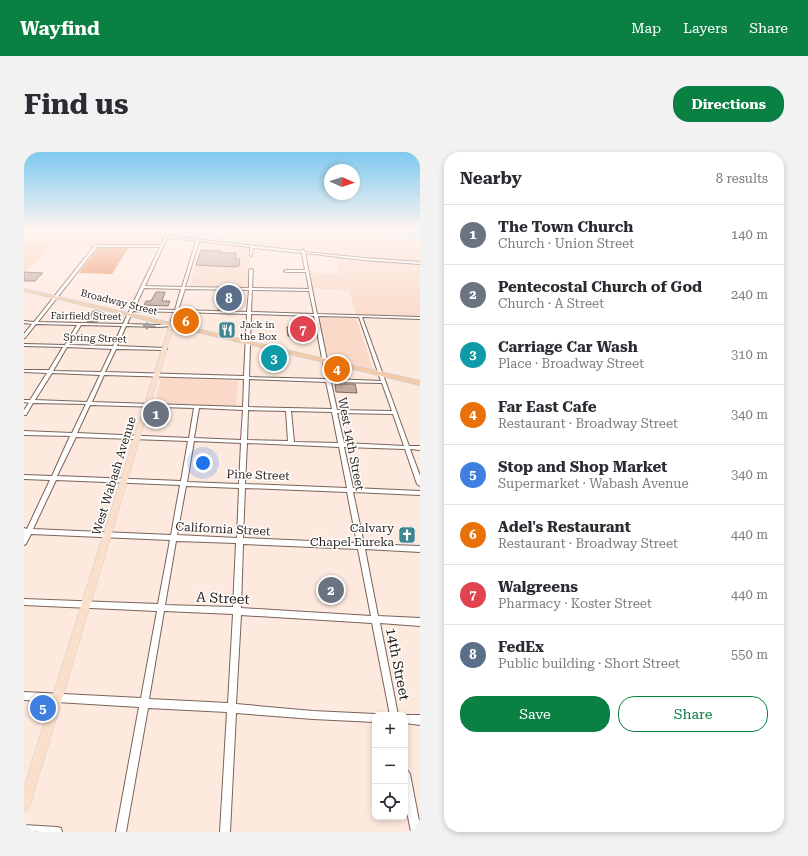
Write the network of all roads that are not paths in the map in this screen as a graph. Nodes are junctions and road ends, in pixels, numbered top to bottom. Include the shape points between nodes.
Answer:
1 (84, 262) edge
2 (155, 262) edge
3 (192, 262) edge
4 (305, 262) edge
5 (405, 262) edge
6 (420, 263) edge
7 (252, 270) dead end
8 (286, 271) dead end
9 (306, 271) junction
10 (143, 287) junction
11 (184, 288) junction
12 (251, 289) junction
13 (24, 290) edge
14 (310, 290) junction
15 (56, 297) junction
16 (177, 312) junction
17 (131, 313) junction
18 (250, 313) junction
19 (315, 315) junction
20 (360, 316) junction
21 (420, 318) edge
22 (24, 322) edge
23 (35, 323) junction
24 (80, 324) junction
25 (125, 325) junction
26 (172, 325) junction
27 (24, 337) edge
28 (248, 343) junction
29 (24, 345) edge
30 (66, 346) junction
31 (115, 348) junction
32 (165, 349) junction
33 (324, 361) junction
34 (24, 371) edge
35 (50, 372) junction
36 (103, 373) junction
37 (381, 374) junction
38 (156, 375) junction
39 (247, 378) junction
40 (328, 381) junction
41 (384, 382) junction
42 (420, 383) edge
43 (24, 401) edge
44 (32, 402) junction
45 (89, 404) junction
46 (147, 406) junction
47 (197, 407) junction
48 (246, 408) junction
49 (288, 410) junction
50 (334, 411) junction
51 (395, 413) junction
52 (24, 414) edge
53 (24, 433) edge
54 (74, 435) junction
55 (138, 437) junction
56 (191, 439) junction
57 (244, 441) junction
58 (291, 443) junction
59 (340, 445) junction
60 (407, 447) junction
61 (420, 448) edge
62 (24, 477) edge
63 (54, 478) junction
64 (124, 481) junction
65 (183, 483) junction
66 (420, 484) edge
67 (242, 486) junction
68 (350, 490) junction
69 (420, 493) edge
70 (26, 531) edge
71 (108, 534) junction
72 (174, 538) junction
73 (240, 541) junction
74 (24, 542) edge
75 (361, 547) junction
76 (420, 549) edge
77 (24, 602) edge
78 (86, 605) junction
79 (161, 608) junction
80 (237, 611) junction
81 (375, 619) junction
82 (420, 622) edge
83 (24, 696) edge
84 (58, 698) junction
85 (144, 703) junction
86 (232, 708) junction
87 (393, 712) edge
88 (372, 718) edge
89 (408, 719) edge
90 (420, 720) edge
91 (407, 784) edge
92 (24, 806) edge
93 (24, 830) edge
94 (57, 832) edge
95 (121, 832) edge
96 (225, 832) edge
97 (416, 832) edge

1 - 15 street
2 - 10 street
3 - 11 street, West Wabash Avenue
4 - 9 street, West 14th Street
5 - 6 street
7 - 12 street
8 - 9 street
9 - 14 street, West 14th Street
10 - 11 street
10 - 17 street
11 - 12 street
11 - 16 street, West Wabash Avenue
12 - 14 street
12 - 18 street
13 - 15 highway, Broadway Street
14 - 19 street, West 14th Street
15 - 17 highway, Broadway Street
15 - 23 street
16 - 17 street
16 - 18 street
16 - 26 street, West Wabash Avenue
17 - 25 street
17 - 26 highway, Broadway Street
18 - 19 street
18 - 28 street
19 - 20 street
19 - 33 street, West 14th Street
20 - 21 street
20 - 37 street
22 - 23 street, Fairfield Street
23 - 24 street, Fairfield Street
23 - 27 street
24 - 25 street, Fairfield Street
24 - 30 street
26 -> 25 street, Fairfield Street
25 - 31 street
26 - 28 highway, Broadway Street
26 - 32 main road, West Wabash Avenue
28 - 33 highway, Broadway Street
28 - 39 street
29 - 30 street, Spring Street
30 - 31 street, Spring Street
30 - 35 street
31 - 32 street, Spring Street
31 - 36 street
32 - 38 main road, West Wabash Avenue
33 - 37 highway, Broadway Street
33 - 40 street, West 14th Street
34 - 35 street
35 - 36 street
35 - 44 street
36 - 38 street
36 - 45 street
37 - 41 street
37 - 42 highway, Broadway Street
38 - 39 street
38 - 46 main road, West Wabash Avenue
39 - 40 street
39 - 48 street
40 - 41 street
40 - 50 street, West 14th Street
41 - 51 street
43 - 44 street
44 - 45 street
44 - 52 street
45 - 46 street
45 - 54 street
46 - 47 street
46 - 55 main road, West Wabash Avenue
47 - 48 street
47 - 56 street
48 - 49 street
48 - 57 street
49 - 50 street
49 - 58 street
50 - 51 street
50 - 59 street, West 14th Street
51 - 60 street
53 - 54 street
54 - 55 street
54 - 63 street
55 - 56 street
55 - 64 main road, West Wabash Avenue
56 - 57 street
56 - 65 street
57 - 58 street
57 - 67 street
58 - 59 street
59 - 60 street
59 - 68 street, West 14th Street
60 - 61 street
60 - 66 street
62 - 63 street, Pine Street
63 - 64 street, Pine Street
63 - 70 street
64 - 65 street, Pine Street
64 - 71 main road, West Wabash Avenue
65 - 67 street, Pine Street
65 - 72 street
67 - 68 street, Pine Street
67 - 73 street
68 - 69 street, Pine Street
68 - 75 street, West 14th Street
70 - 71 street, California Street
70 - 74 street
71 - 72 street, California Street
71 - 78 main road, West Wabash Avenue
72 - 73 street, California Street
72 - 79 street
73 - 75 street, California Street
73 - 80 street
75 - 76 street, California Street
75 - 81 street, West 14th Street
77 - 78 street, A Street
78 - 79 street, A Street
78 - 84 main road, West Wabash Avenue
79 - 80 street, A Street
79 - 85 street
80 - 81 street, A Street
80 - 86 street
81 - 82 street, A Street
81 - 87 street, 14th Street
83 - 84 street
84 - 85 street
84 - 92 main road, West Wabash Avenue
85 - 86 street
85 - 95 street
86 - 88 street
86 - 96 street
89 - 90 street
91 - 97 street
93 - 94 street

